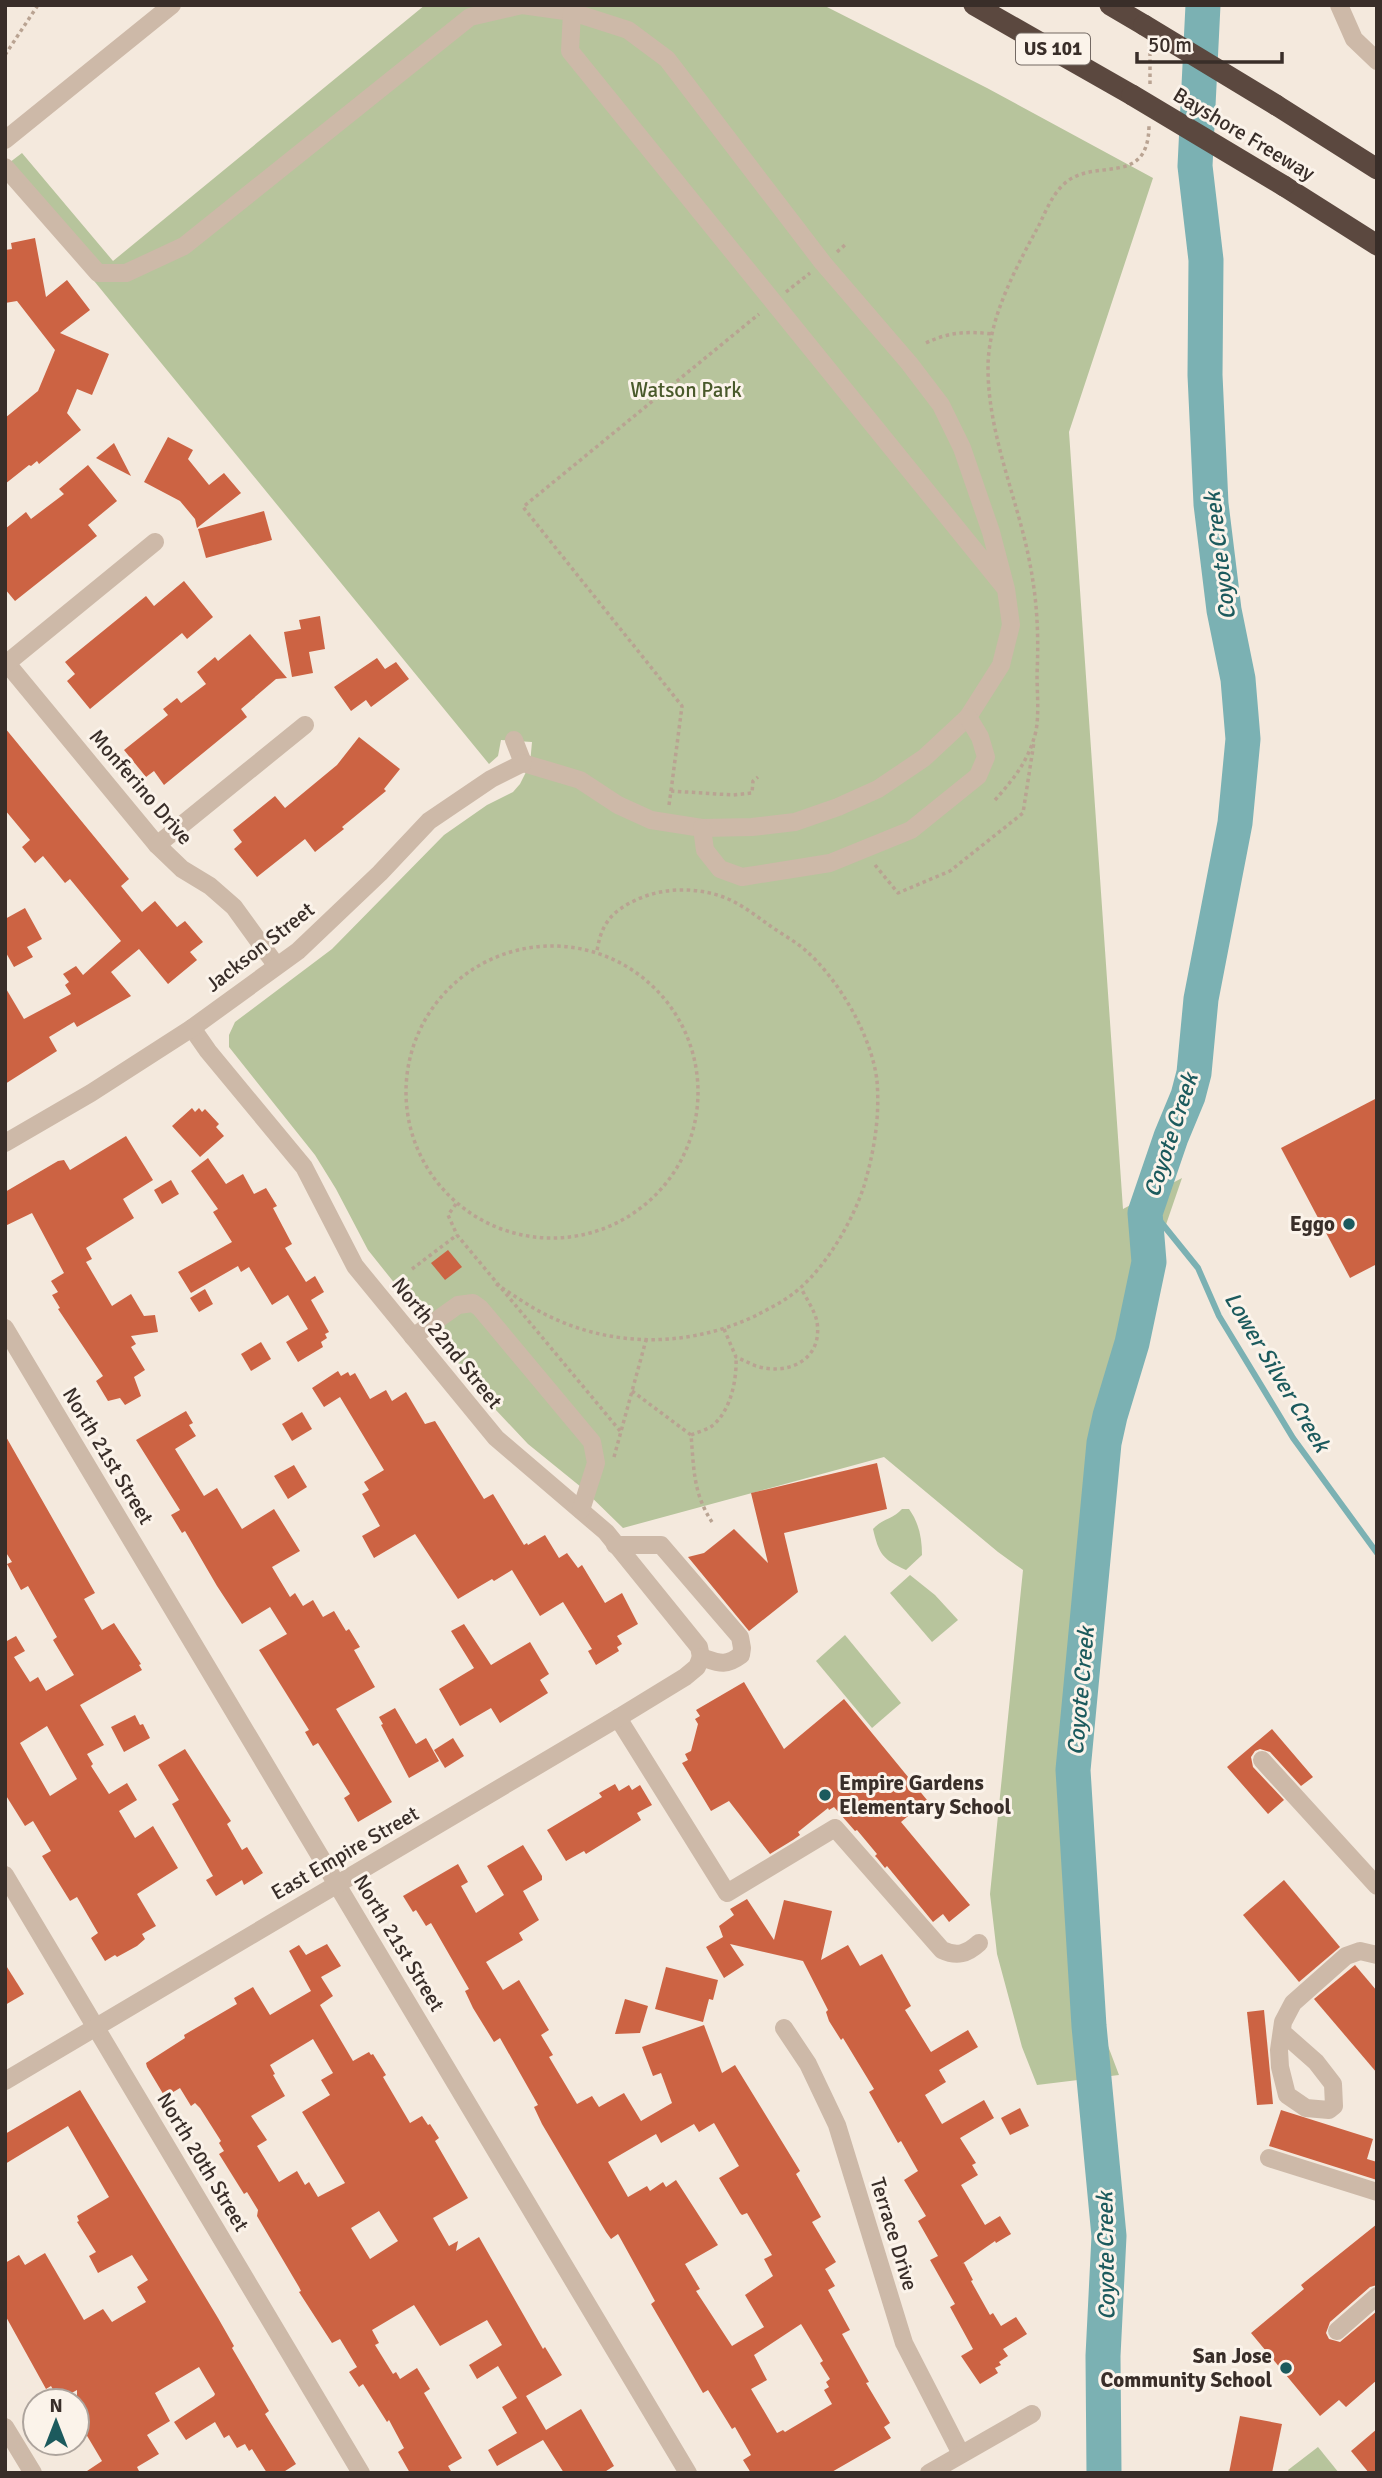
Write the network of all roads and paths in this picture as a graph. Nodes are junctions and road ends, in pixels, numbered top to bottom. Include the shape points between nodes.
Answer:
1 (38, 5) edge
2 (172, 5) edge
3 (974, 5) edge
4 (1110, 5) edge
5 (1339, 5) edge
6 (572, 12) junction
7 (5, 55) edge
8 (1377, 61) edge
9 (5, 140) edge
10 (5, 167) edge
11 (1377, 169) edge
12 (1107, 171) dead end
13 (846, 244) dead end
14 (1377, 245) edge
15 (832, 256) dead end
16 (813, 270) dead end
17 (782, 296) dead end
18 (765, 309) dead end
19 (926, 344) dead end
20 (155, 542) dead end
21 (1006, 589) junction
22 (6, 662) edge
23 (968, 716) junction
24 (305, 725) dead end
25 (1035, 736) dead end
26 (514, 740) dead end
27 (523, 763) junction
28 (758, 777) dead end
29 (671, 791) junction
30 (668, 811) dead end
31 (702, 828) junction
32 (157, 845) junction
33 (864, 849) junction
34 (597, 951) junction
35 (276, 965) junction
36 (191, 1028) junction
37 (5, 1143) edge
38 (456, 1204) junction
39 (457, 1235) junction
40 (412, 1269) dead end
41 (496, 1283) junction
42 (801, 1288) junction
43 (5, 1328) edge
44 (724, 1329) junction
45 (413, 1337) junction
46 (646, 1340) junction
47 (736, 1357) junction
48 (632, 1391) junction
49 (621, 1432) junction
50 (691, 1435) junction
51 (614, 1458) dead end
52 (581, 1510) junction
53 (712, 1522) dead end
54 (615, 1545) junction
55 (701, 1657) junction
56 (618, 1718) junction
57 (1262, 1760) dead end
58 (5, 1875) edge
59 (338, 1885) junction
60 (1377, 1886) edge
61 (979, 1943) dead end
62 (1377, 1955) edge
63 (96, 2027) junction
64 (784, 2028) dead end
65 (1282, 2032) dead end
66 (5, 2081) edge
67 (1269, 2158) dead end
68 (1377, 2192) edge
69 (1377, 2296) edge
70 (1337, 2332) dead end
71 (1032, 2414) dead end
72 (5, 2427) edge
73 (961, 2454) junction
74 (33, 2473) edge
75 (360, 2473) edge
76 (688, 2473) edge
77 (929, 2473) edge

1 - 7 path
2 - 9 street
3 - 14 highway, Bayshore Freeway / US 101, bridge via 1132,95
4 - 11 highway, Bayshore Freeway, bridge
5 - 8 street via 1354,39
6 - 10 street via 522,5 470,17 184,246 126,273 98,273
6 - 21 street via 570,51
6 - 21 street via 628,30 667,59 823,263 941,405 962,448
12 - 19 path via 1074,177 1054,196 1018,263 993,334 947,334
13 - 15 path
16 - 17 path
18 - 29 path via 523,507 681,706
20 - 22 street
21 - 23 street via 1010,625 1001,665
22 - 32 street, Monferino Drive
23 - 31 street via 924,758 878,789 838,807 795,822
23 - 33 street via 986,757 978,776 911,830
24 - 32 street
25 - 33 path via 1023,813 950,871 898,893
26 - 27 street
27 - 31 street via 580,780 650,820
27 - 35 street, Jackson Street via 429,821 332,920
28 - 29 path via 752,793
29 - 30 path
31 - 33 street via 705,850 720,869 742,877 830,863
32 - 35 street, Monferino Drive via 234,907
34 - 38 path via 568,946 522,948 480,964 443,993 417,1033 405,1078 408,1124 425,1168
34 - 38 path via 650,982 678,1017 696,1059 699,1103 689,1147 666,1186 631,1216 588,1235 542,1239 507,1231
34 - 42 path via 604,924 619,908 642,897 684,888 737,903 803,949 850,1006 877,1080 871,1160 845,1230
35 - 36 street, Jackson Street
36 - 37 street, Jackson Street
36 - 45 street, North 22nd Street via 304,1167 355,1266
38 - 39 path via 448,1215
39 - 40 path
39 - 41 path
41 - 46 path via 554,1319 618,1338
41 - 49 path
42 - 44 path
42 - 47 path via 817,1320 814,1349 803,1362 786,1368 758,1367
43 - 59 street, North 21st Street
44 - 46 path via 692,1338
44 - 47 path
45 - 52 street, North 22nd Street via 496,1438
45 - 52 street via 458,1306 473,1303 480,1308 592,1442 596,1463
46 - 48 path
47 - 50 path via 725,1412 712,1426
48 - 49 path
48 - 50 path
49 - 51 path
50 - 53 path via 695,1485
52 - 54 street, North 22nd Street
54 - 55 street, North 22nd Street via 699,1647
54 - 55 street via 661,1545 740,1637 741,1655 731,1662 720,1664
55 - 56 street, East Empire Street via 685,1676
56 - 59 street, East Empire Street
56 - 61 street via 727,1892 835,1828 942,1950 953,1955 969,1952
57 - 60 street
58 - 63 street, North 20th Street
59 - 63 street, East Empire Street
59 - 76 street, North 21st Street
62 - 65 street via 1360,1951 1346,1956 1293,2003
63 - 66 street, East Empire Street
63 - 75 street, North 20th Street
64 - 73 street, Terrace Drive via 808,2063 837,2125 904,2343
67 - 68 street
69 - 70 street
71 - 73 street
72 - 74 street
73 - 77 street

